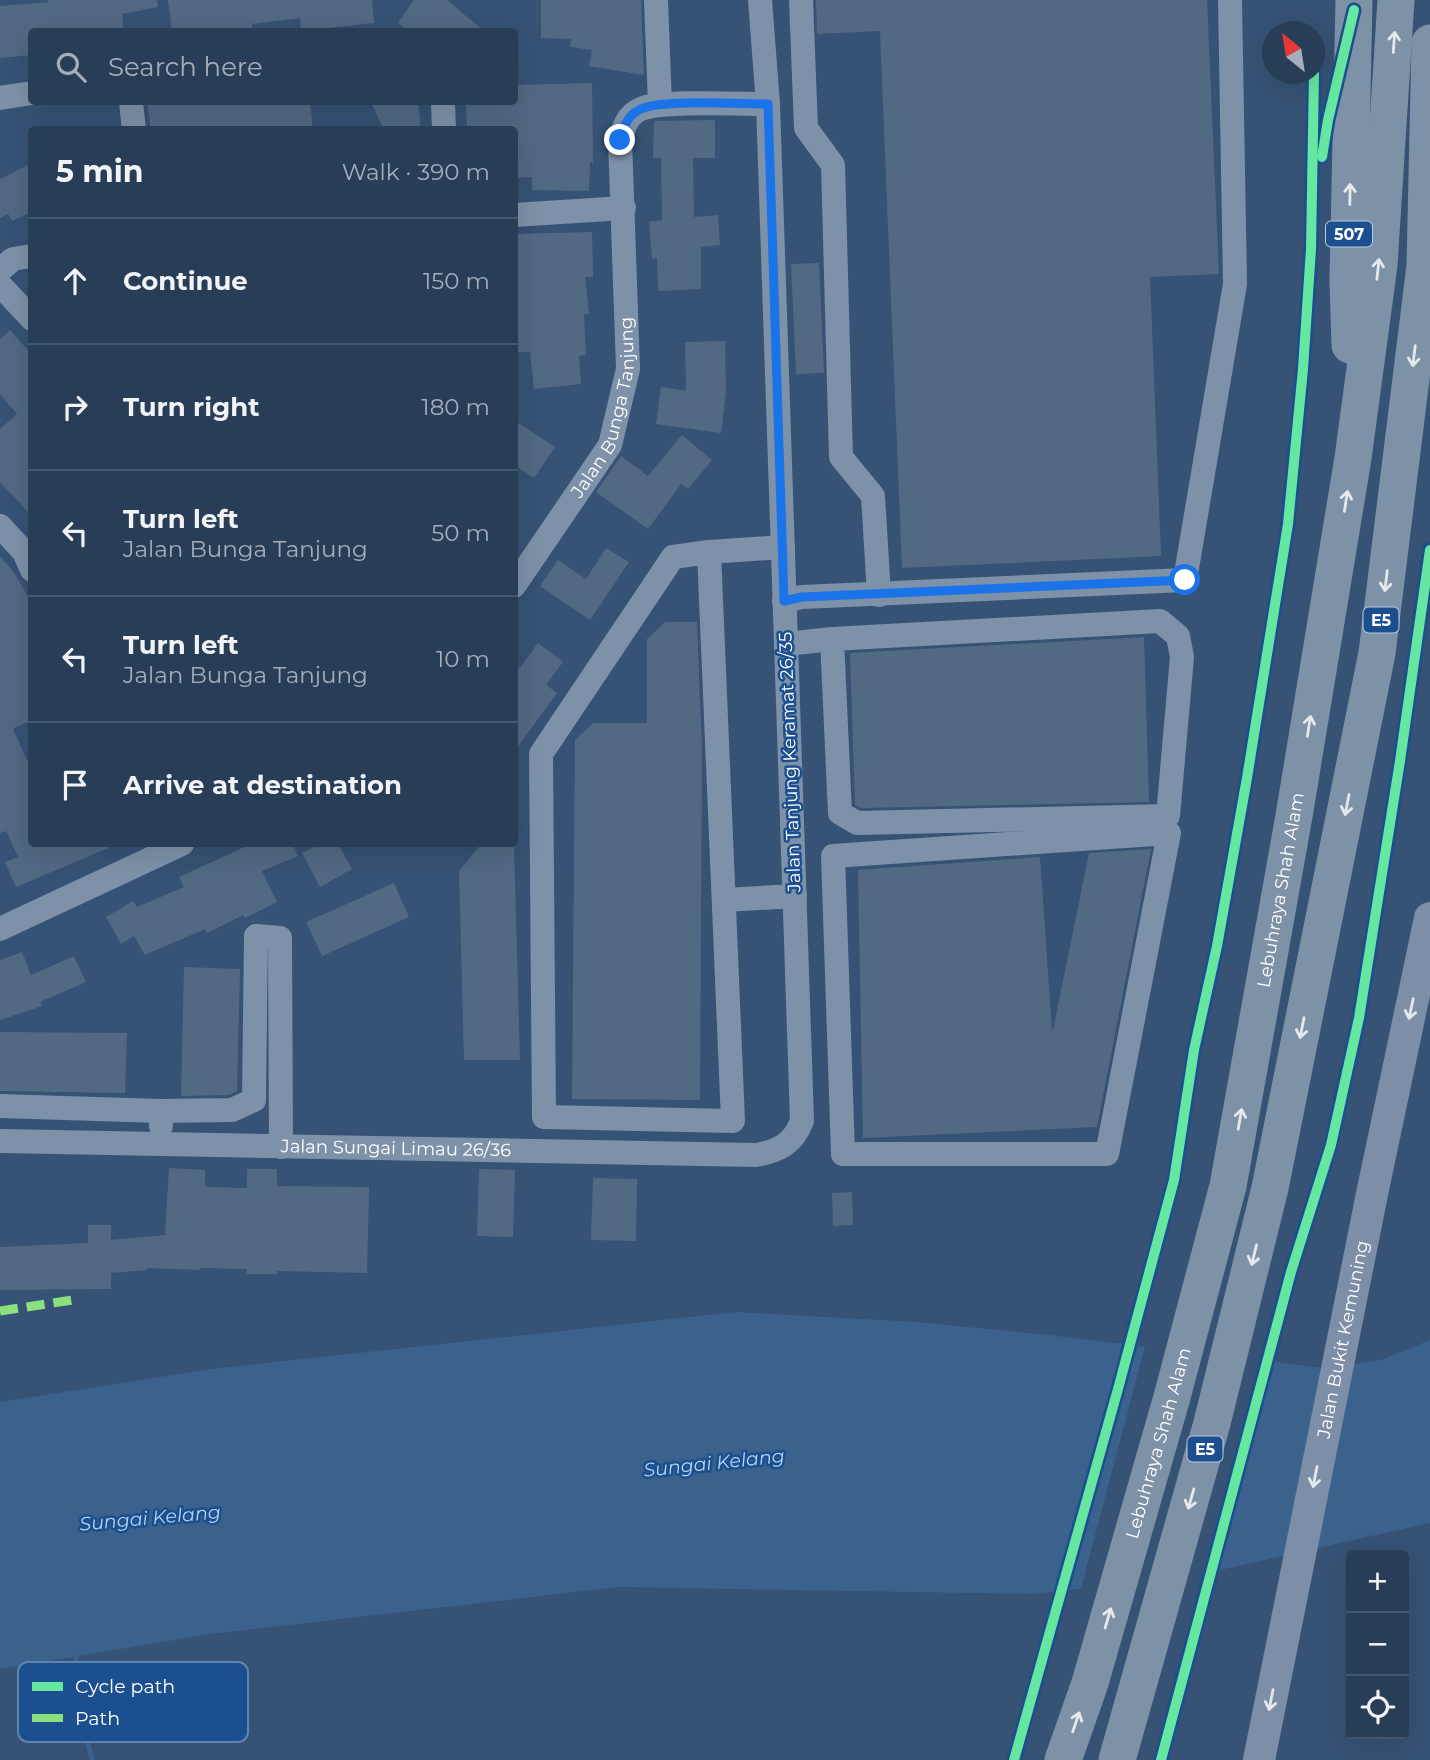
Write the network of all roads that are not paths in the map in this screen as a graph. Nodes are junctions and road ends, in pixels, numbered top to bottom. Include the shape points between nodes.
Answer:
1 (656, 0) edge
2 (760, 0) edge
3 (801, 0) edge
4 (1230, 0) edge
5 (1354, 0) edge
6 (1396, 0) edge
7 (1430, 43) edge
8 (28, 94) edge
9 (0, 98) edge
10 (768, 104) junction
11 (131, 105) edge
12 (443, 105) edge
13 (660, 105) junction
14 (134, 126) edge
15 (444, 126) edge
16 (624, 208) junction
17 (518, 215) edge
18 (1430, 230) edge
19 (28, 257) edge
20 (1425, 266) junction
21 (0, 270) edge
22 (0, 285) edge
23 (28, 315) edge
24 (1353, 458) junction
25 (0, 526) edge
26 (783, 547) junction
27 (709, 552) junction
28 (28, 561) edge
29 (518, 580) edge
30 (879, 594) junction
31 (784, 601) junction
32 (832, 639) junction
33 (786, 644) junction
34 (165, 847) edge
35 (833, 856) junction
36 (794, 879) junction
37 (724, 892) junction
38 (1430, 918) edge
39 (2, 921) edge
40 (0, 1106) edge
41 (160, 1111) junction
42 (544, 1117) junction
43 (0, 1141) edge
44 (789, 1143) joint
45 (162, 1144) junction
46 (281, 1147) junction
47 (543, 1151) junction
48 (1063, 1760) edge
49 (1116, 1760) edge
50 (1259, 1760) edge

1 - 13 street
2 - 10 street, Jalan Tanjung Keramat 26/35
3 - 30 street via 806,128 833,165 841,457 873,496
4 - 30 street via 1236,284 1185,580
24 -> 5 highway, 507 via 1348,281
24 -> 6 highway, Lebuhraya Shah Alam / E5 via 1379,265
7 - 20 highway, E5
8 - 9 street
10 - 13 street, Jalan Bunga Tanjung
10 - 26 street, Jalan Tanjung Keramat 26/35
11 - 14 street
12 - 15 street
13 - 16 street, Jalan Bunga Tanjung via 640,109 626,121 620,140
16 - 17 street
16 - 29 street, Jalan Bunga Tanjung via 628,369 610,445
18 - 20 highway
19 - 21 street via 13,259
20 -> 49 highway, E5 via 1377,653 1270,1188 1212,1423
22 - 23 street
48 -> 24 highway, Lebuhraya Shah Alam / E5 via 1090,1683 1228,1186
25 - 28 street
26 - 27 street
26 - 31 street, Jalan Tanjung Keramat 26/35
27 - 37 street
27 - 42 street via 673,556 541,754
30 - 31 street
31 - 33 street, Jalan Tanjung Keramat 26/35
32 - 32 street via 1160,621 1178,636 1182,657 1168,816 857,823 840,813
32 - 33 street
33 - 36 street, Jalan Tanjung Keramat 26/35
34 - 39 street
35 - 35 street via 1169,833 1107,1154 843,1154
35 - 36 street
36 - 37 street
36 - 44 street, Jalan Tanjung Keramat 26/35 via 802,1121
37 - 42 street via 733,1121
38 -> 50 main road, Jalan Bukit Kemuning
40 - 41 street
41 - 45 street
41 - 46 street via 232,1110 254,1100 256,936 280,938
42 - 47 street
43 - 45 street, Jalan Sungai Limau 26/36
44 - 47 street, Jalan Sungai Limau 26/36 via 775,1152 756,1155
45 - 46 street, Jalan Sungai Limau 26/36
46 - 47 street, Jalan Sungai Limau 26/36

